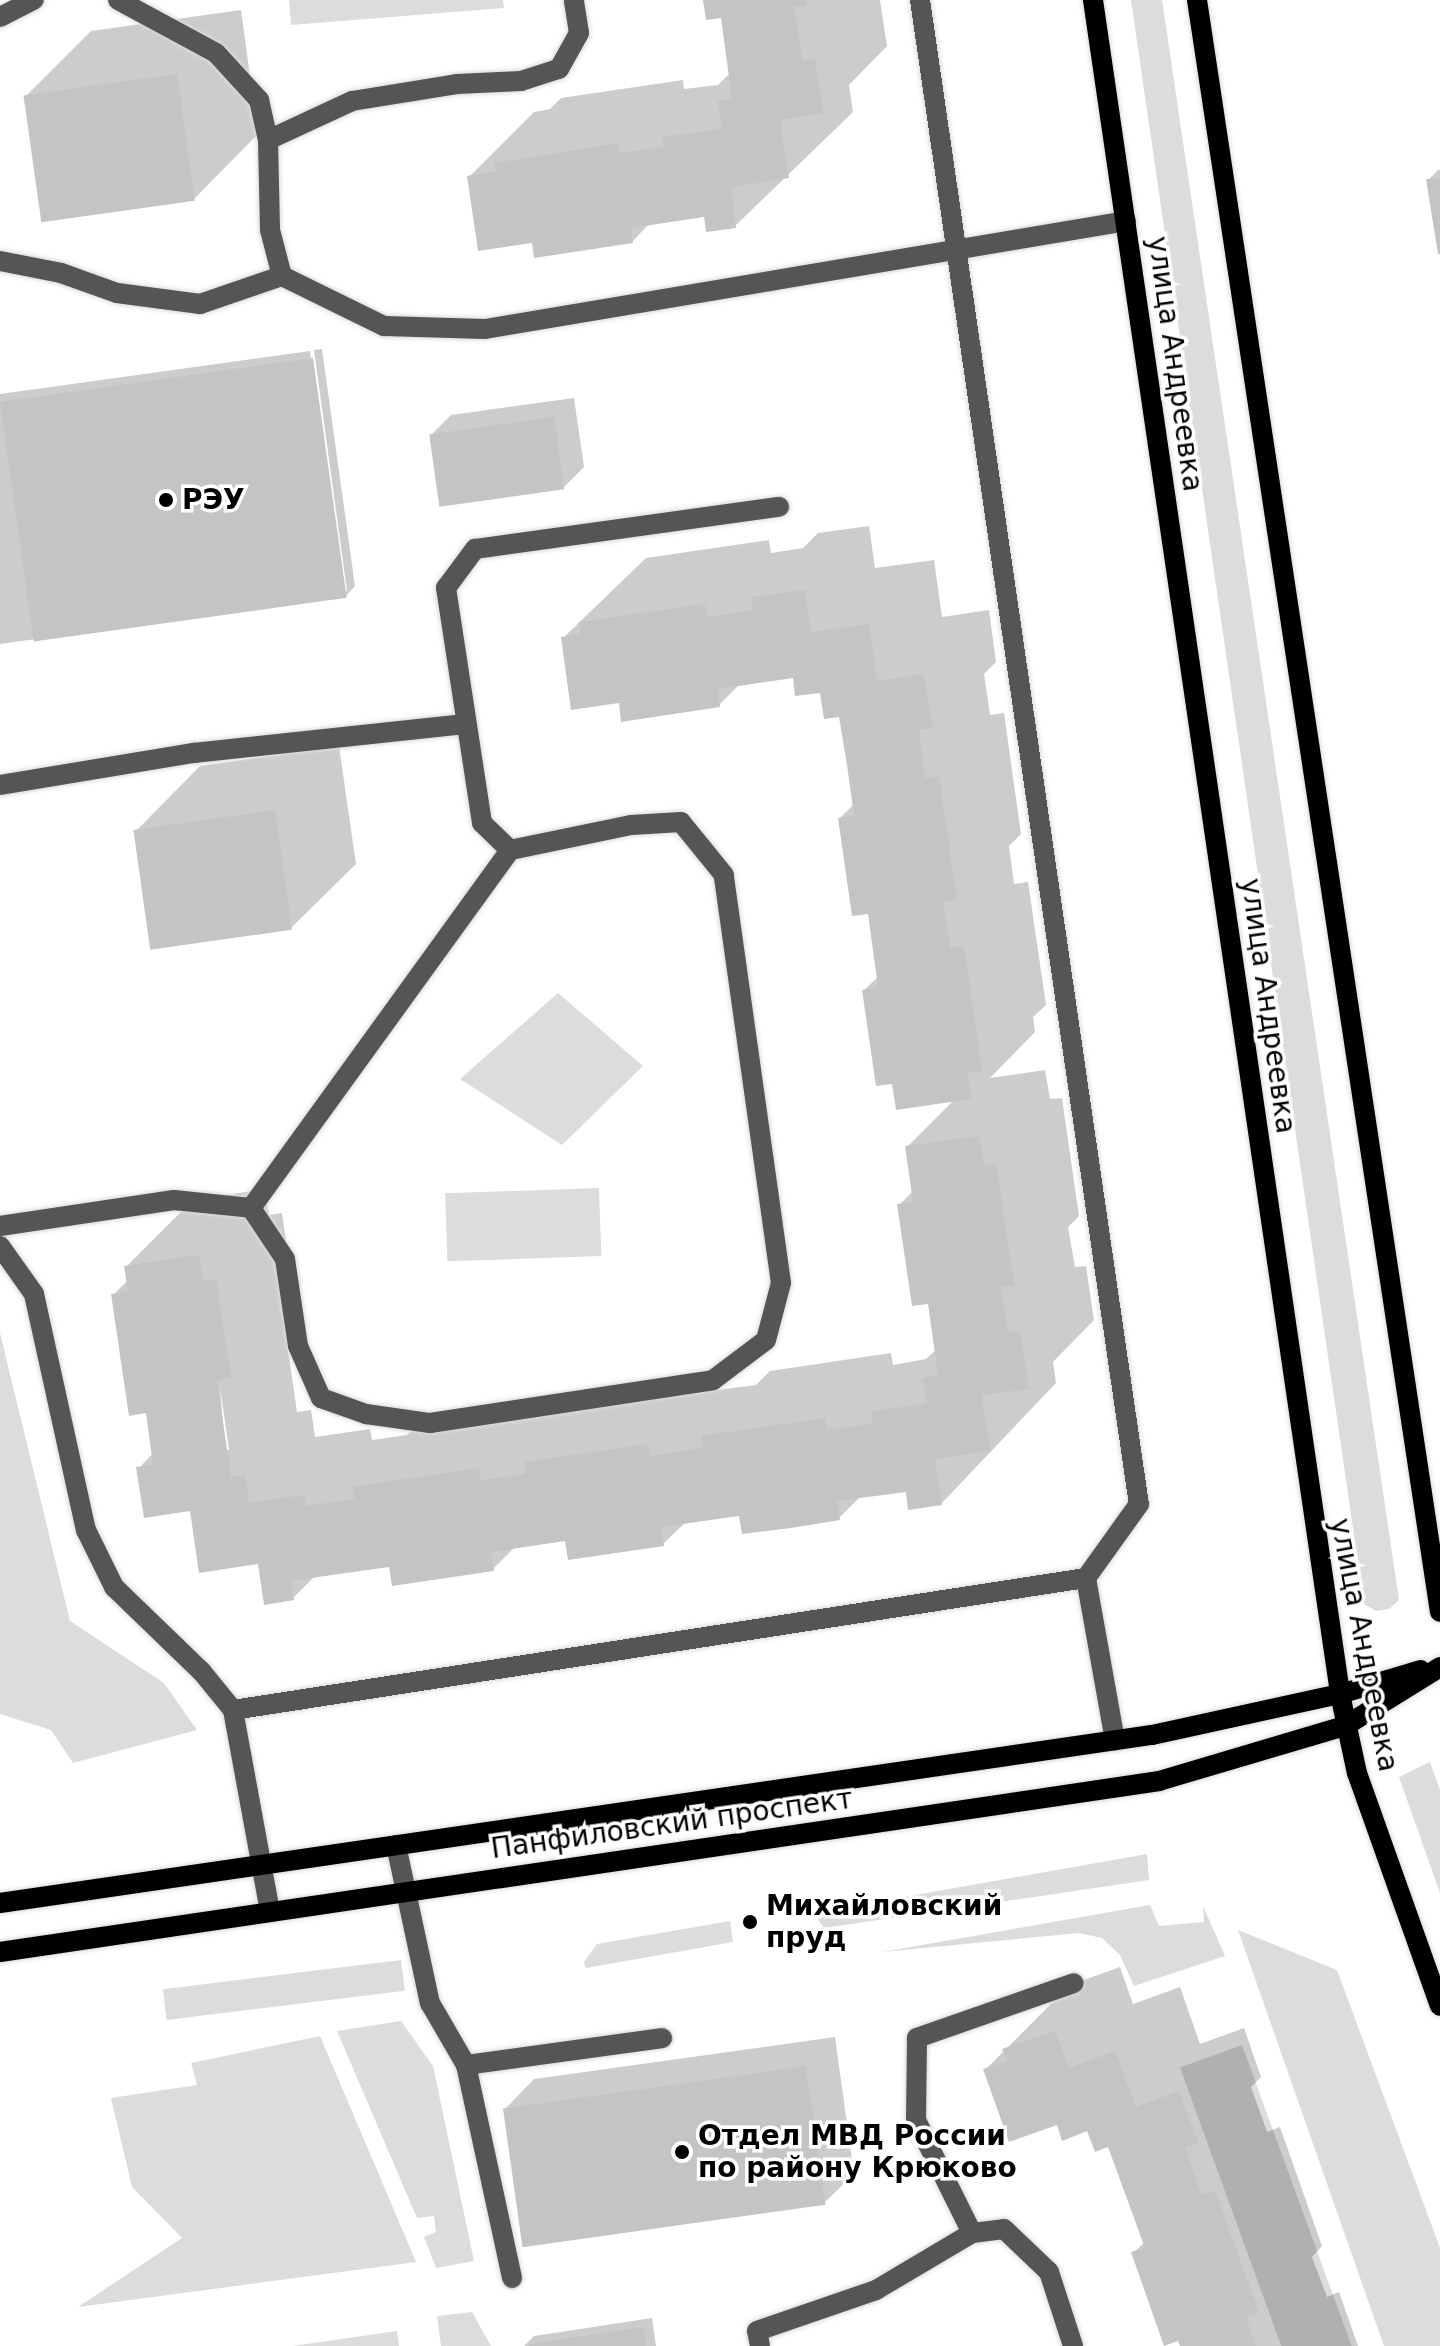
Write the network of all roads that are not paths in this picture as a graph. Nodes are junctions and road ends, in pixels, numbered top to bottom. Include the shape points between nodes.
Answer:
1 (34, 0) edge
2 (118, 0) edge
3 (574, 0) edge
4 (920, 0) edge
5 (1093, 0) edge
6 (1197, 0) edge
7 (0, 17) edge
8 (268, 140) junction
9 (1126, 221) junction
10 (956, 246) junction
11 (0, 261) edge
12 (282, 276) junction
13 (779, 507) dead end
14 (464, 724) junction
15 (0, 785) edge
16 (510, 850) junction
17 (251, 1208) junction
18 (0, 1226) edge
19 (0, 1246) edge
20 (1086, 1578) junction
21 (1440, 1612) edge
22 (1440, 1665) edge
23 (1340, 1694) junction
24 (233, 1710) junction
25 (1345, 1726) junction
26 (1115, 1740) junction
27 (396, 1845) junction
28 (261, 1865) junction
29 (403, 1892) junction
30 (0, 1903) edge
31 (270, 1912) junction
32 (0, 1952) edge
33 (1074, 1983) dead end
34 (1440, 2006) edge
35 (662, 2038) dead end
36 (466, 2065) junction
37 (972, 2233) junction
38 (512, 2278) dead end
39 (760, 2346) edge
40 (1073, 2346) edge

1 - 7 lane
2 - 8 lane via 216,53 259,100
3 - 8 lane via 579,33 559,69 521,81 457,84 352,101
4 - 10 lane
5 - 9 main road, улица Андреевка
6 - 21 main road
8 - 12 lane via 270,230
9 - 10 lane
9 - 23 main road, улица Андреевка
10 - 12 lane via 485,329 384,326
10 - 20 lane via 1139,1504
11 - 12 lane via 61,273 117,293 200,304
13 - 14 lane via 475,549 446,588
14 - 15 lane via 194,753
14 - 16 lane via 482,823
16 - 17 lane
16 - 17 lane via 631,825 681,822 724,875 781,1283 766,1340 713,1380 430,1423 366,1414 321,1398 298,1346 285,1259
17 - 18 lane via 174,1200
19 - 24 lane via 34,1294 86,1530 114,1587 202,1672
20 - 24 lane
20 - 26 lane
22 - 23 main road, Панфиловский проспект
22 - 25 main road, Панфиловский проспект
23 - 25 main road, улица Андреевка
23 - 26 main road, Панфиловский проспект
24 - 28 lane
25 - 29 main road, Панфиловский проспект via 1159,1781
25 - 34 main road, улица Андреевка
26 - 27 main road, Панфиловский проспект
27 - 28 main road, Панфиловский проспект
27 - 29 lane
28 - 30 main road, Панфиловский проспект
28 - 31 lane
29 - 31 main road, Панфиловский проспект
29 - 36 lane via 430,2003
31 - 32 main road, Панфиловский проспект
33 - 37 lane via 917,2038 916,2120
35 - 36 lane
36 - 38 lane
37 - 39 lane via 876,2290 757,2331
37 - 40 lane via 1004,2229 1049,2272

